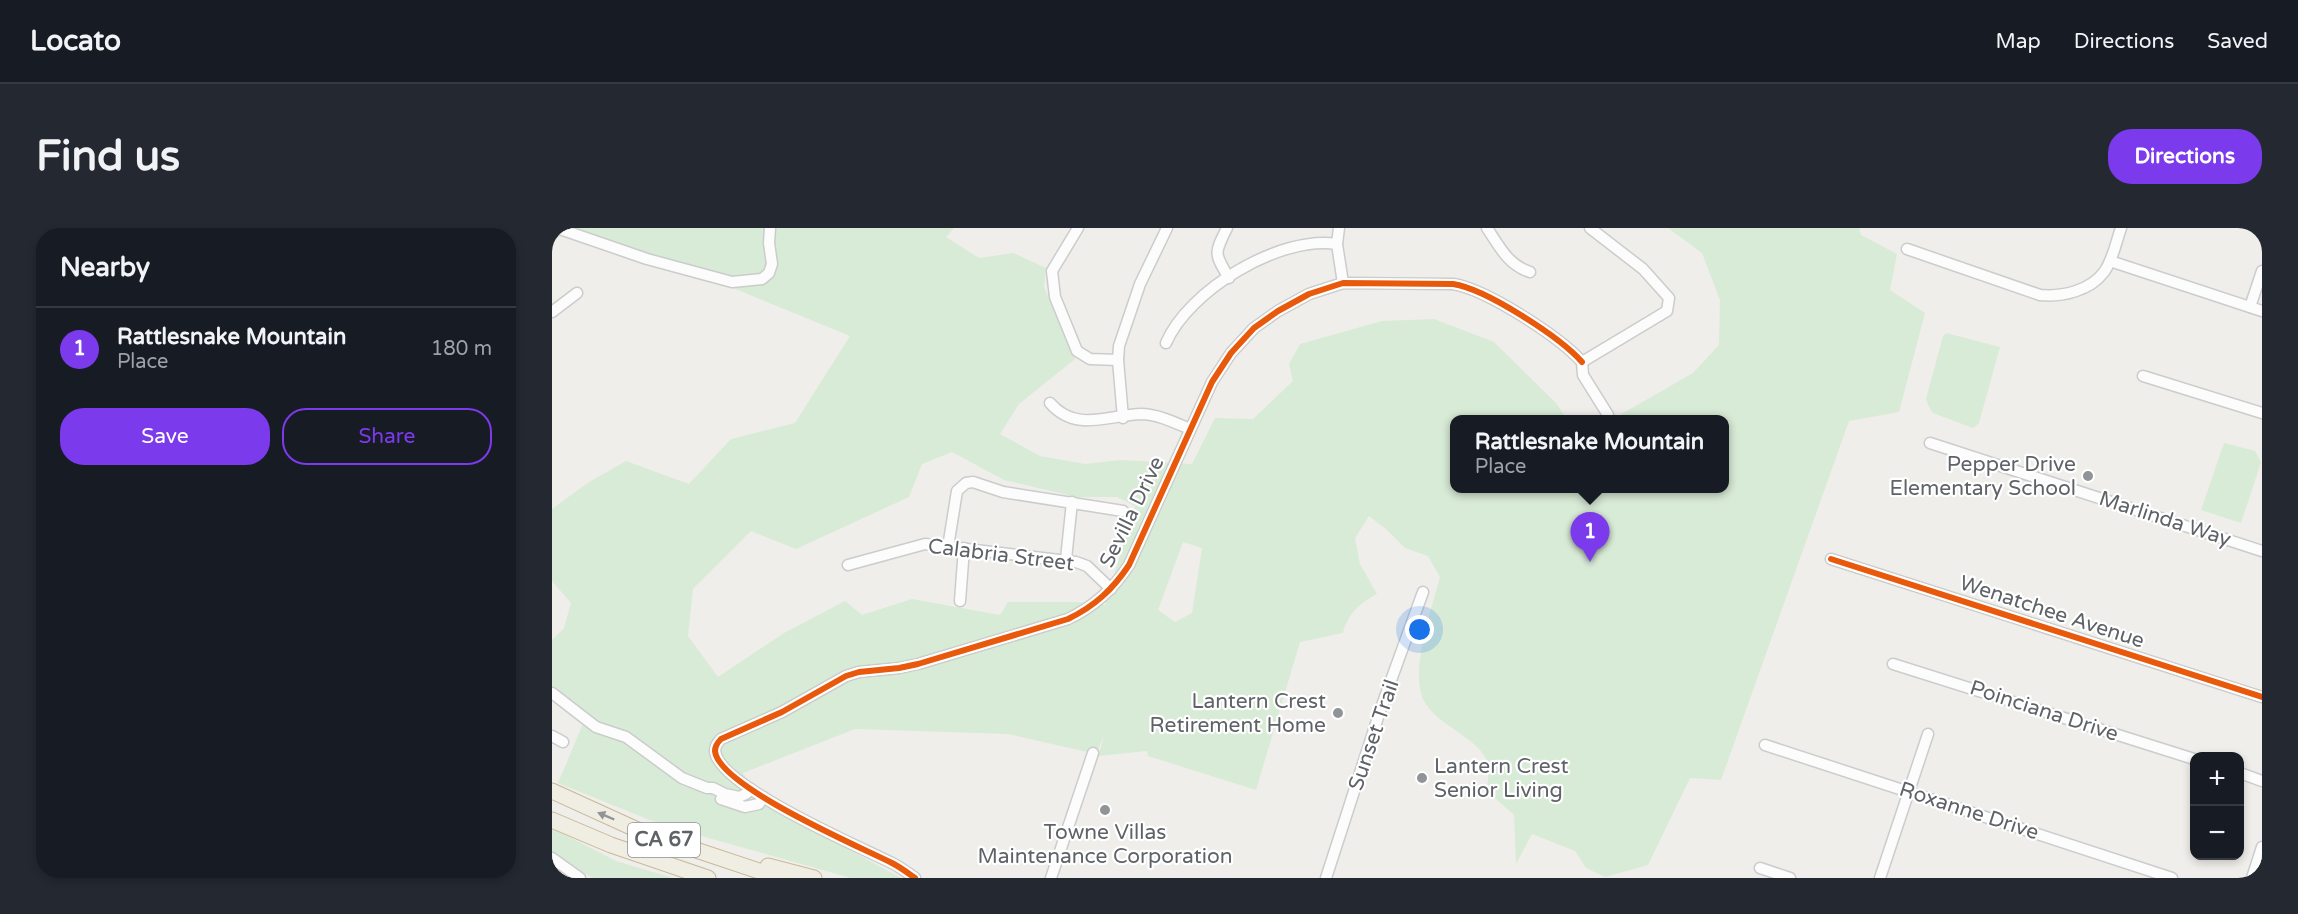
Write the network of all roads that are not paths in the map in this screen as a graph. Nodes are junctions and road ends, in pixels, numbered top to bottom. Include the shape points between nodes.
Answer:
1 (557, 228) edge
2 (770, 228) edge
3 (1078, 228) edge
4 (1167, 228) edge
5 (1227, 228) edge
6 (1339, 228) edge
7 (1487, 228) edge
8 (1590, 228) edge
9 (2121, 228) edge
10 (1337, 244) junction
11 (1907, 249) dead end
12 (2110, 261) junction
13 (2262, 271) edge
14 (1530, 273) dead end
15 (1229, 278) junction
16 (1343, 283) junction
17 (577, 293) dead end
18 (2250, 308) junction
19 (2262, 311) edge
20 (552, 312) edge
21 (1166, 343) dead end
22 (1118, 360) junction
23 (1582, 362) junction
24 (2143, 376) dead end
25 (1050, 403) dead end
26 (2262, 413) edge
27 (1608, 415) dead end
28 (1123, 418) junction
29 (1190, 429) junction
30 (1930, 443) dead end
31 (1072, 502) junction
32 (1123, 511) dead end
33 (948, 547) junction
34 (964, 548) junction
35 (2262, 551) edge
36 (1066, 559) junction
37 (1831, 559) dead end
38 (848, 565) dead end
39 (1111, 589) junction
40 (1423, 592) dead end
41 (960, 601) dead end
42 (1893, 664) dead end
43 (552, 693) edge
44 (2262, 697) edge
45 (1928, 734) dead end
46 (552, 736) edge
47 (563, 742) dead end
48 (1765, 745) dead end
49 (1094, 753) dead end
50 (2190, 758) edge
51 (2244, 774) edge
52 (2262, 781) edge
53 (707, 788) junction
54 (751, 789) junction
55 (552, 791) edge
56 (1909, 791) junction
57 (763, 796) junction
58 (552, 820) edge
59 (642, 832) junction
60 (2262, 847) edge
61 (553, 863) edge
62 (1760, 868) dead end
63 (580, 878) edge
64 (708, 878) edge
65 (780, 878) edge
66 (814, 878) edge
67 (915, 878) edge
68 (1051, 878) edge
69 (1326, 878) edge
70 (1790, 878) edge
71 (1881, 878) edge
72 (2172, 878) edge
73 (2252, 878) edge

1 - 2 street via 647,260 732,282 762,279 769,273
3 - 22 street via 1052,271 1054,297 1077,351 1090,359
4 - 22 street via 1140,284
5 - 15 street via 1216,257
6 - 10 street
7 - 14 street via 1507,258
8 - 23 street via 1643,269 1670,304 1667,311
9 - 12 street
10 - 15 street via 1288,248
10 - 16 street
11 - 12 street via 2048,296 2085,287 2104,273
12 - 18 street
13 - 18 street
15 - 21 street via 1190,309 1172,329
16 - 23 street, Sevilla Drive via 1454,284 1471,288 1570,348
16 - 29 street, Sevilla Drive via 1309,294 1254,328 1212,381
17 - 20 street
18 - 19 street
22 - 28 street
23 - 27 street via 1583,375
24 - 26 street
25 - 28 street via 1072,419
28 - 29 street via 1142,414
29 - 39 street, Sevilla Drive via 1129,565
30 - 35 street, Marlinda Way
31 - 32 street
31 - 33 street via 966,483 957,491
31 - 36 street
33 - 34 street, Calabria Street
33 - 38 street, Calabria Street via 925,544
34 - 36 street, Calabria Street
34 - 41 street
36 - 39 street, Calabria Street via 1087,567
37 - 44 street, Wenatchee Avenue
39 - 54 street, Sevilla Drive via 1068,619 918,664 846,676 772,717 721,739 715,750 717,757
40 - 69 street, Sunset Trail
42 - 50 street, Poinciana Drive
43 - 53 street via 596,727 626,737 682,777
45 - 56 street
46 - 47 street
48 - 56 street, Roxanne Drive
49 - 68 street
51 - 52 street
53 - 54 street via 739,797
53 - 57 street via 717,797 745,807 759,804
54 - 57 street, Sevilla Drive
59 -> 55 highway, CA 67
56 - 71 street
56 - 72 street, Roxanne Drive
57 - 67 street, Sevilla Drive
58 - 64 highway, CA 67
59 - 65 highway, CA 67
59 - 66 highway
60 - 73 street
61 - 63 street
62 - 70 street

